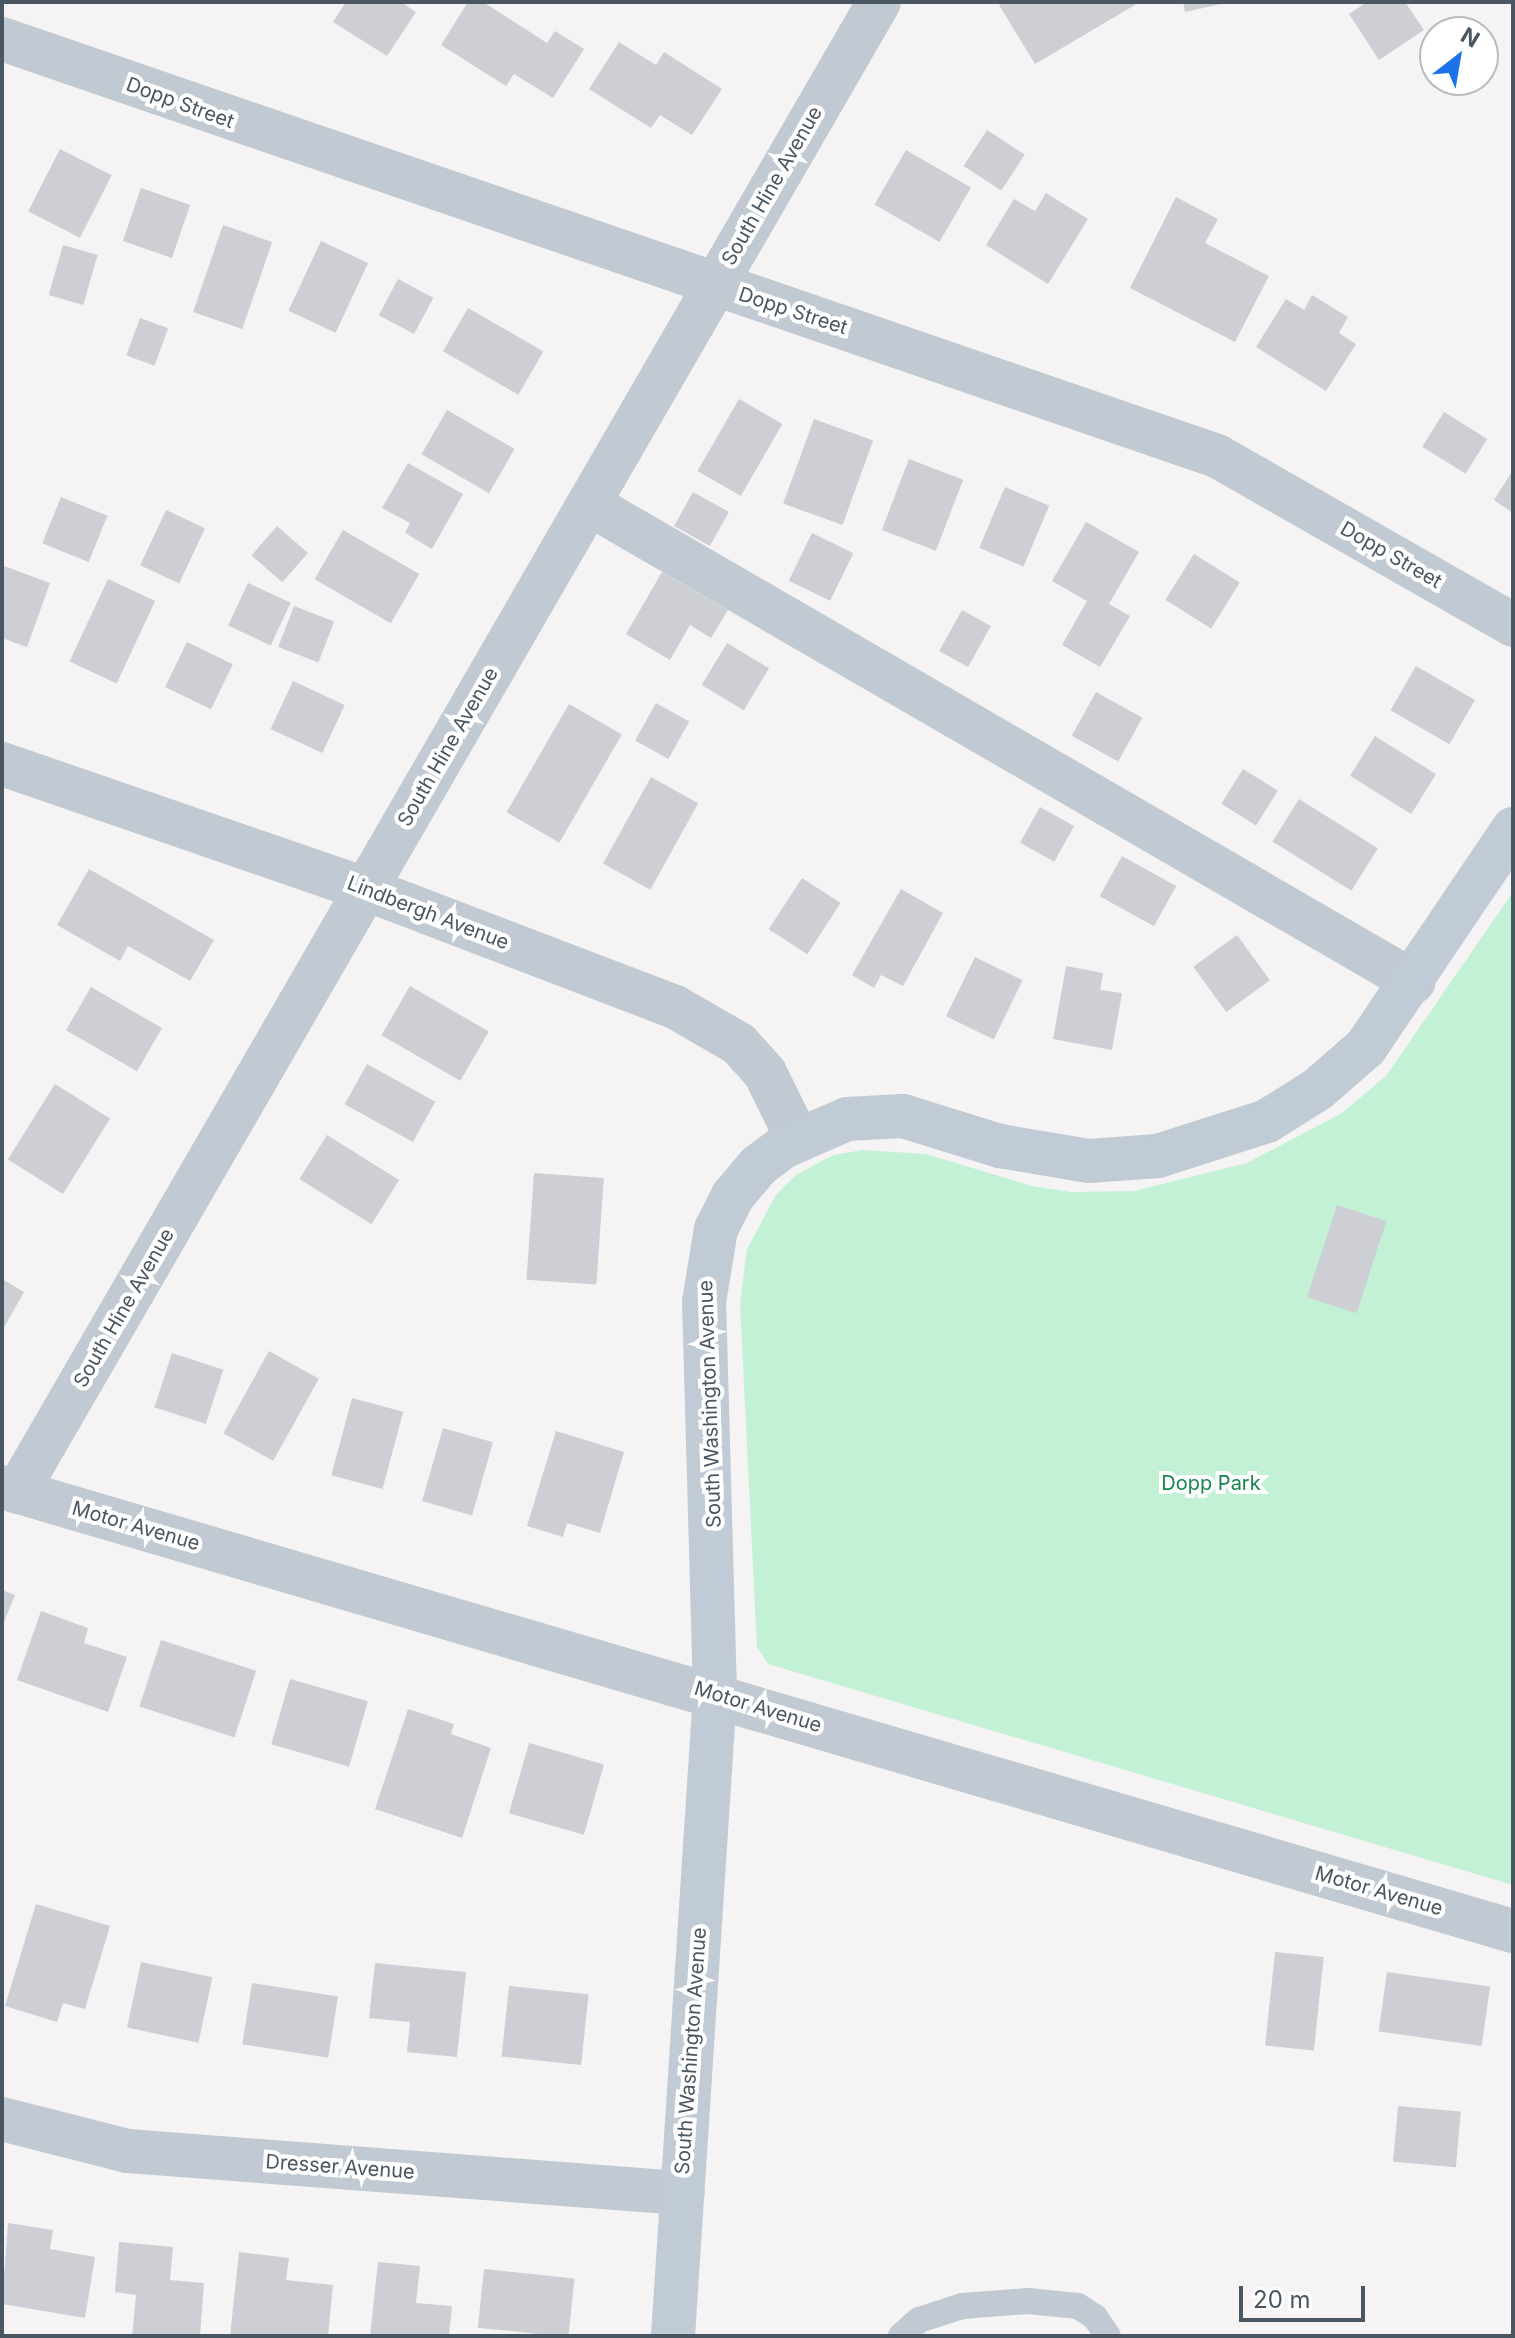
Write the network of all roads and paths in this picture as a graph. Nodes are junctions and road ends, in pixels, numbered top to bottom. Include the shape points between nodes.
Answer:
1 (879, 2) edge
2 (2, 39) edge
3 (713, 287) junction
4 (589, 504) junction
5 (1513, 625) edge
6 (2, 764) edge
7 (1513, 829) edge
8 (366, 889) junction
9 (1414, 982) junction
10 (798, 1140) junction
11 (10, 1489) edge
12 (715, 1693) junction
13 (1513, 1931) edge
14 (2, 2119) edge
15 (682, 2193) junction
16 (673, 2336) edge
17 (901, 2336) edge
18 (1108, 2336) edge

1 - 3 street, South Hine Avenue
2 - 3 street, Dopp Street
3 - 4 street, South Hine Avenue
3 - 5 street, Dopp Street via 753,294 1217,456
4 - 8 street, South Hine Avenue
4 - 9 street
6 - 8 street, Lindbergh Avenue
7 - 9 street, South Washington Avenue
8 - 10 street, Lindbergh Avenue via 710,1025 739,1044 765,1073
8 - 11 street, South Hine Avenue
9 - 10 street, South Washington Avenue via 1366,1047 1318,1089 1267,1121 1199,1146 1124,1160 1074,1159 1000,1146 903,1116 847,1119
10 - 12 street, South Washington Avenue via 758,1166 732,1197 706,1267
11 - 12 street, Motor Avenue
12 - 13 street, Motor Avenue
12 - 15 street, South Washington Avenue
14 - 15 street, Dresser Avenue via 128,2151
15 - 16 street, South Washington Avenue
17 - 18 lane via 919,2320 962,2306 1028,2301 1078,2306 1095,2317

